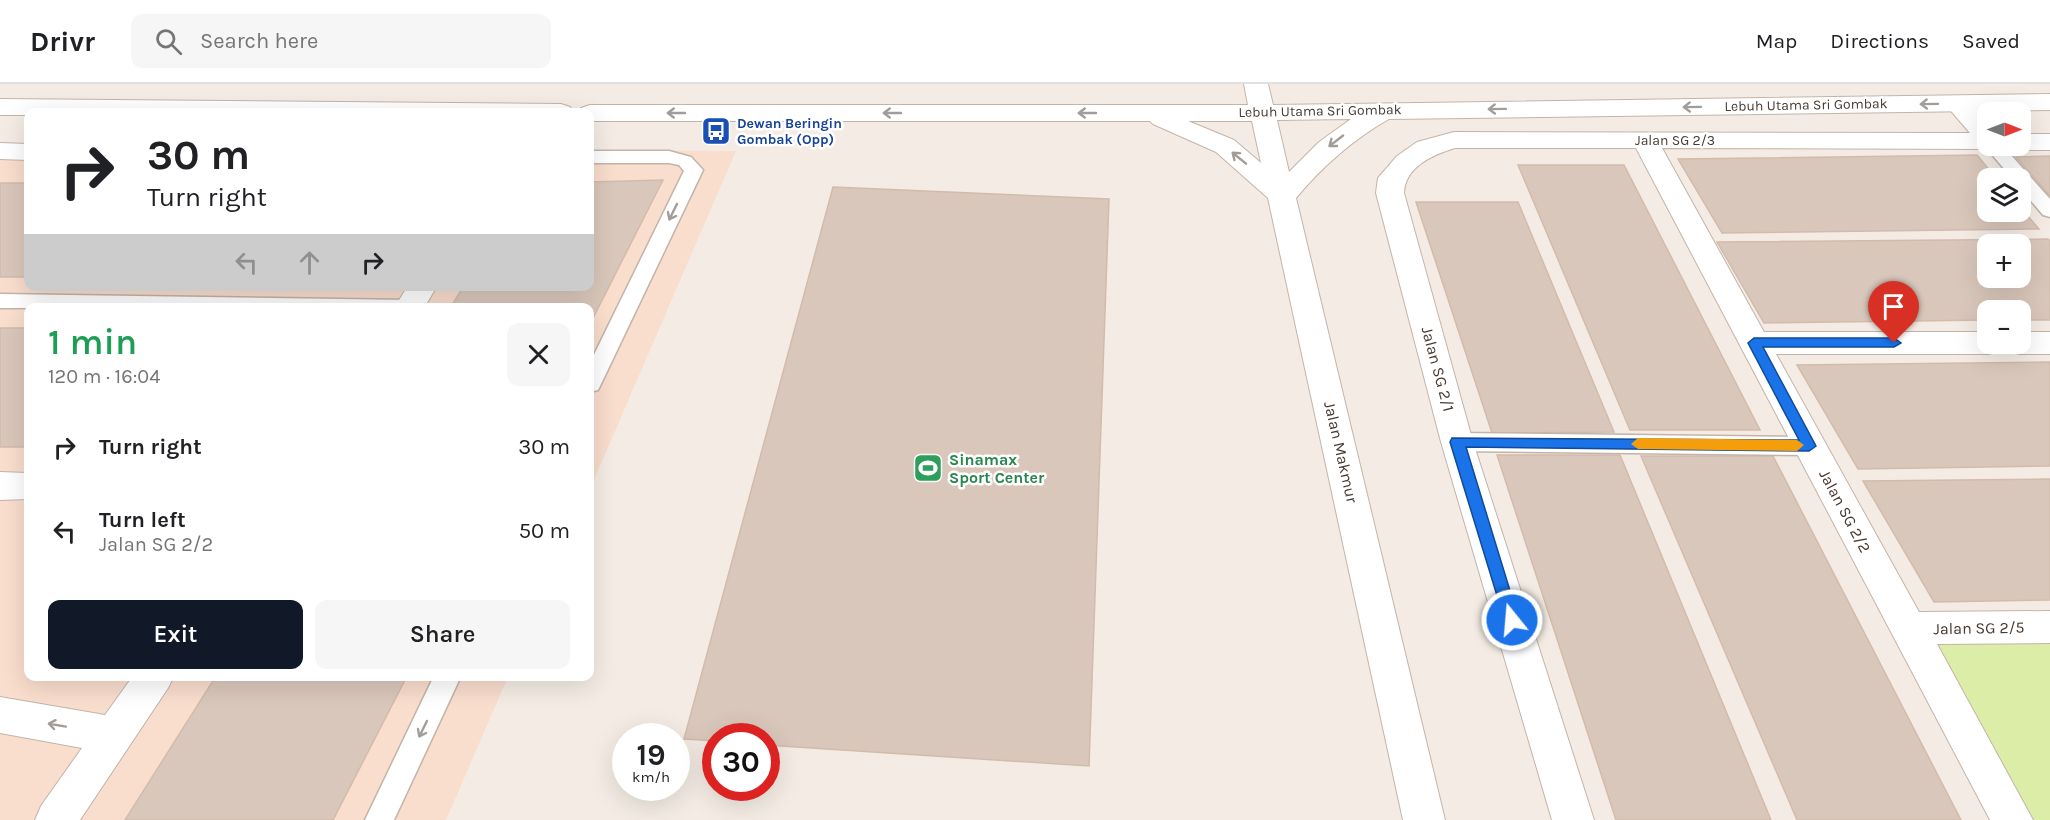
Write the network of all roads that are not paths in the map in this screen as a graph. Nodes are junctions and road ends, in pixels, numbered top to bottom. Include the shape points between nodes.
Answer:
1 (1256, 84) edge
2 (2050, 102) edge
3 (1958, 104) junction
4 (0, 107) edge
5 (109, 108) edge
6 (1386, 110) junction
7 (594, 113) edge
8 (1146, 113) junction
9 (1262, 113) junction
10 (1977, 127) edge
11 (1644, 140) junction
12 (1977, 140) edge
13 (2031, 142) edge
14 (2050, 142) edge
15 (0, 152) edge
16 (24, 152) edge
17 (594, 156) edge
18 (2003, 156) edge
19 (1390, 193) joint
20 (1283, 196) junction
21 (2050, 211) edge
22 (0, 302) edge
23 (82, 303) edge
24 (1754, 343) junction
25 (1977, 343) edge
26 (2031, 343) edge
27 (2050, 343) edge
28 (594, 376) edge
29 (1457, 442) junction
30 (1809, 446) junction
31 (0, 486) edge
32 (24, 486) edge
33 (2050, 627) edge
34 (1908, 628) junction
35 (152, 681) edge
36 (446, 681) edge
37 (0, 715) edge
38 (114, 735) junction
39 (56, 820) edge
40 (379, 820) edge
41 (1424, 820) edge
42 (1573, 820) edge
43 (2012, 820) edge

1 - 9 street, Jalan Makmur
2 - 3 street, Lebuh Utama Sri Gombak
3 -> 6 street, Lebuh Utama Sri Gombak
3 - 10 street
4 - 5 street
6 - 9 street, Lebuh Utama Sri Gombak
6 -> 20 street via 1332,144
8 -> 7 street, Lebuh Utama Sri Gombak
8 - 9 street, Lebuh Utama Sri Gombak
20 -> 8 street via 1225,146
9 - 20 street, Jalan Makmur
11 - 12 street, Jalan SG 2/3
11 - 19 street, Jalan SG 2/3 via 1454,140 1426,148 1406,162 1391,178
11 - 24 street, Jalan SG 2/2
13 - 14 street
15 - 16 street
17 -> 28 lane via 669,157 685,161 693,170
18 - 21 lane
19 - 29 street, Jalan SG 2/1
20 - 41 street, Jalan Makmur
22 - 23 lane
24 - 25 street
24 - 30 street, Jalan SG 2/2
26 - 27 street
29 - 30 lane
29 - 42 street, Jalan SG 2/1
30 - 34 street, Jalan SG 2/2
31 - 32 street
33 - 34 street, Jalan SG 2/5
34 - 43 street, Jalan SG 2/2
35 - 38 street
36 -> 40 lane
38 -> 37 street
38 - 39 street

